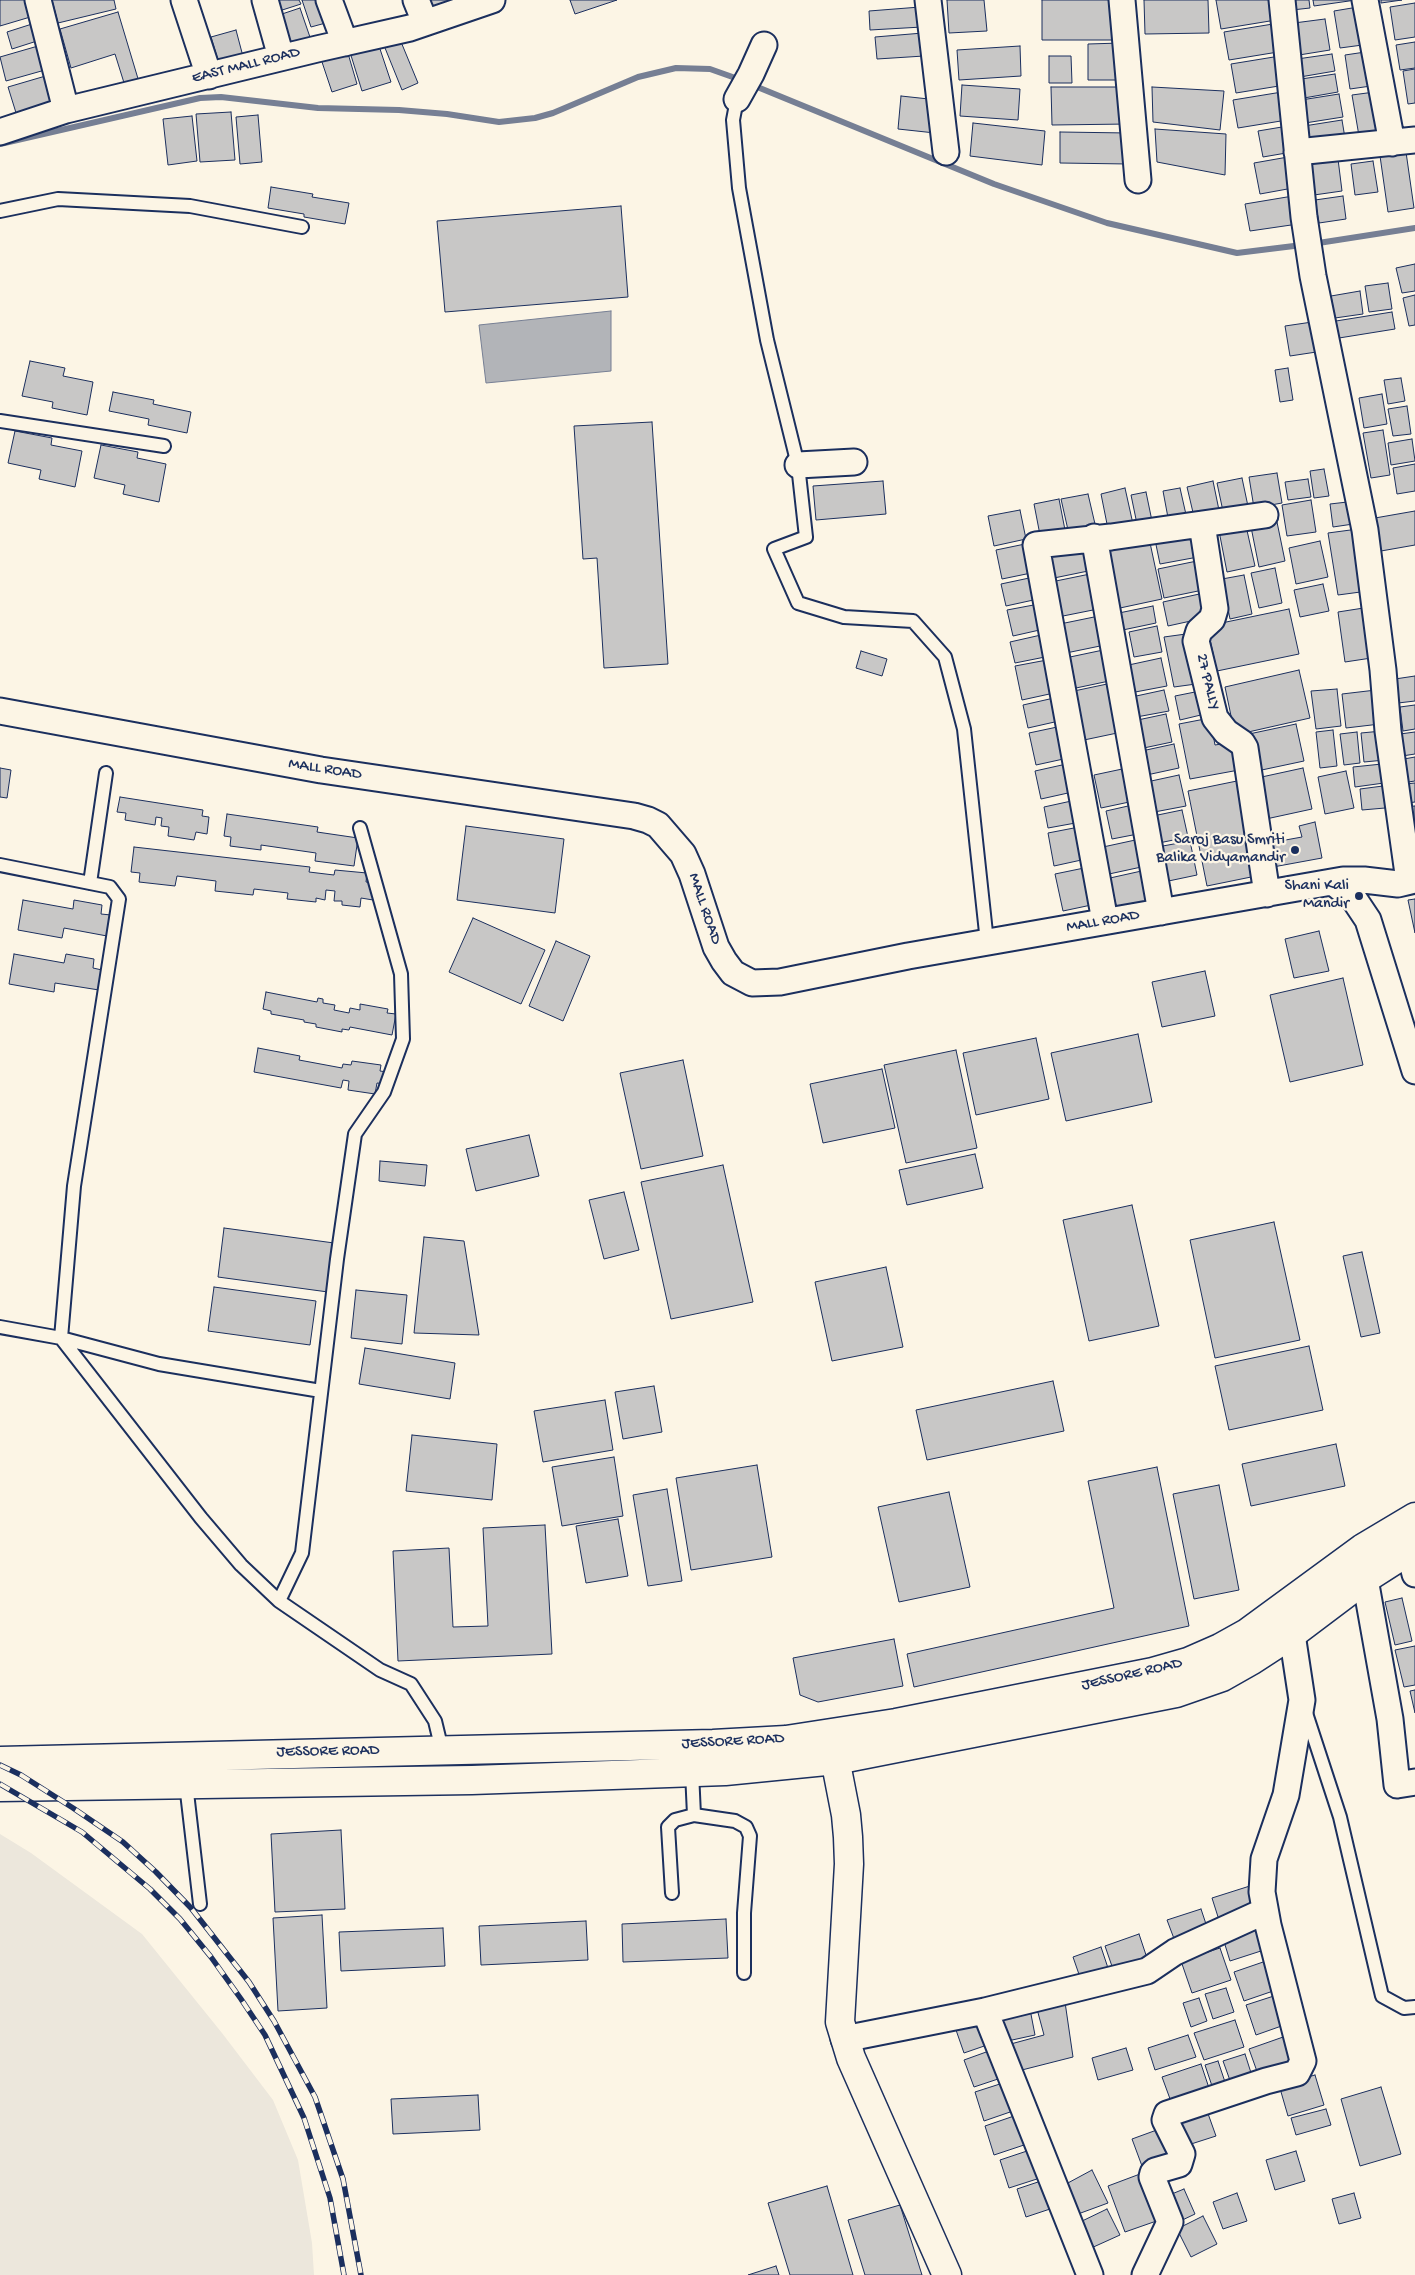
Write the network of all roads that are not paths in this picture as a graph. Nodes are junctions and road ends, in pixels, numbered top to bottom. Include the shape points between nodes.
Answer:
1 (38, 0) edge
2 (184, 0) edge
3 (265, 0) edge
4 (329, 0) edge
5 (490, 0) edge
6 (928, 0) edge
7 (1122, 0) edge
8 (1282, 0) edge
9 (1365, 0) edge
10 (421, 11) edge
11 (344, 43) junction
12 (764, 45) dead end
13 (281, 57) junction
14 (209, 76) junction
15 (737, 99) joint
16 (66, 110) junction
17 (0, 132) edge
18 (1404, 141) edge
19 (946, 152) dead end
20 (1297, 152) junction
21 (1138, 180) dead end
22 (0, 212) edge
23 (302, 227) dead end
24 (0, 421) edge
25 (164, 446) dead end
26 (854, 462) dead end
27 (798, 465) junction
28 (1265, 514) dead end
29 (1202, 524) junction
30 (1094, 537) junction
31 (0, 712) edge
32 (106, 773) dead end
33 (360, 828) dead end
34 (0, 865) edge
35 (1333, 882) junction
36 (1408, 882) edge
37 (90, 883) junction
38 (1267, 894) junction
39 (1161, 912) junction
40 (1368, 920) junction
41 (1105, 921) junction
42 (987, 942) junction
43 (1415, 1071) edge
44 (0, 1327) edge
45 (61, 1338) junction
46 (321, 1391) junction
47 (1415, 1517) edge
48 (1413, 1557) edge
49 (1365, 1579) junction
50 (279, 1600) junction
51 (1292, 1634) junction
52 (1302, 1700) junction
53 (830, 1734) junction
54 (442, 1750) junction
55 (836, 1760) junction
56 (0, 1761) edge
57 (692, 1772) junction
58 (1415, 1782) edge
59 (186, 1784) junction
60 (0, 1787) edge
61 (694, 1815) junction
62 (672, 1893) dead end
63 (200, 1904) dead end
64 (1266, 1911) junction
65 (744, 1973) dead end
66 (1415, 2007) edge
67 (985, 2011) junction
68 (844, 2038) junction
69 (948, 2275) edge
70 (1090, 2275) edge
71 (1145, 2275) edge

1 - 16 street
2 - 14 street
3 - 13 street
4 - 11 street
5 - 10 street, EAST MALL ROAD
6 - 19 street
7 - 21 street
8 - 20 street
9 - 18 street
10 - 11 street, EAST MALL ROAD via 410,28
11 - 13 street, EAST MALL ROAD
12 - 15 street
13 - 14 street, EAST MALL ROAD
14 - 16 street, EAST MALL ROAD
15 - 27 lane via 733,120 739,188 767,340
16 - 17 street, EAST MALL ROAD
18 - 20 street
20 - 36 street via 1313,276 1365,530
22 - 23 lane via 58,199 190,206
24 - 25 lane
26 - 27 street
27 - 42 lane via 806,537 774,549 798,603 844,617 913,621 945,658 964,728
28 - 29 street
29 - 30 street
29 - 38 street, 27 PALLY via 1215,609 1212,619 1199,630 1196,641 1215,718 1245,748
30 - 39 street
30 - 41 street via 1036,545
31 - 42 street, MALL ROAD via 321,770 648,820 658,825 683,854 724,961 733,973 752,983 780,982
32 - 37 lane
33 - 46 lane via 401,974 402,1039 384,1092 355,1134
34 - 37 lane
35 - 36 street, MALL ROAD via 1352,879
35 - 38 street, MALL ROAD
35 - 40 street via 1354,899
36 - 40 street via 1374,906
37 - 45 lane via 110,887 119,899 74,1186
38 - 39 street, MALL ROAD
39 - 41 street, MALL ROAD
40 - 43 street
41 - 42 street, MALL ROAD
44 - 45 lane
45 - 46 lane via 158,1364
45 - 50 lane via 201,1518 241,1566
46 - 50 lane via 302,1553
47 - 53 main road, JESSORE ROAD via 1363,1548 1247,1633 1188,1662 1089,1686
48 - 49 main road, JESSORE ROAD
49 - 51 main road, JESSORE ROAD
49 - 58 street via 1390,1719 1397,1785
50 - 54 lane via 380,1670 411,1684 435,1720
51 - 52 street
51 - 55 main road, JESSORE ROAD via 1222,1677 1176,1693
52 - 64 street via 1286,1795 1264,1860 1262,1892
52 - 66 lane via 1340,1817 1382,1996 1404,2008
53 - 54 main road, JESSORE ROAD via 713,1744
53 - 55 main road
54 - 56 main road, JESSORE ROAD
55 - 57 main road, JESSORE ROAD
55 - 68 main road via 848,1837 840,2006
57 - 59 main road, JESSORE ROAD via 462,1780
57 - 61 lane
59 - 60 main road, JESSORE ROAD
59 - 63 lane
61 - 62 lane via 675,1820 668,1827
61 - 65 lane via 736,1821 746,1827 750,1836 744,1913
64 - 67 street via 1175,1952 1147,1971
64 - 71 street via 1303,2061 1297,2073 1167,2114 1165,2120 1182,2154 1178,2164 1155,2170 1152,2176 1170,2222
67 - 68 street
67 - 70 street
68 - 69 main road

